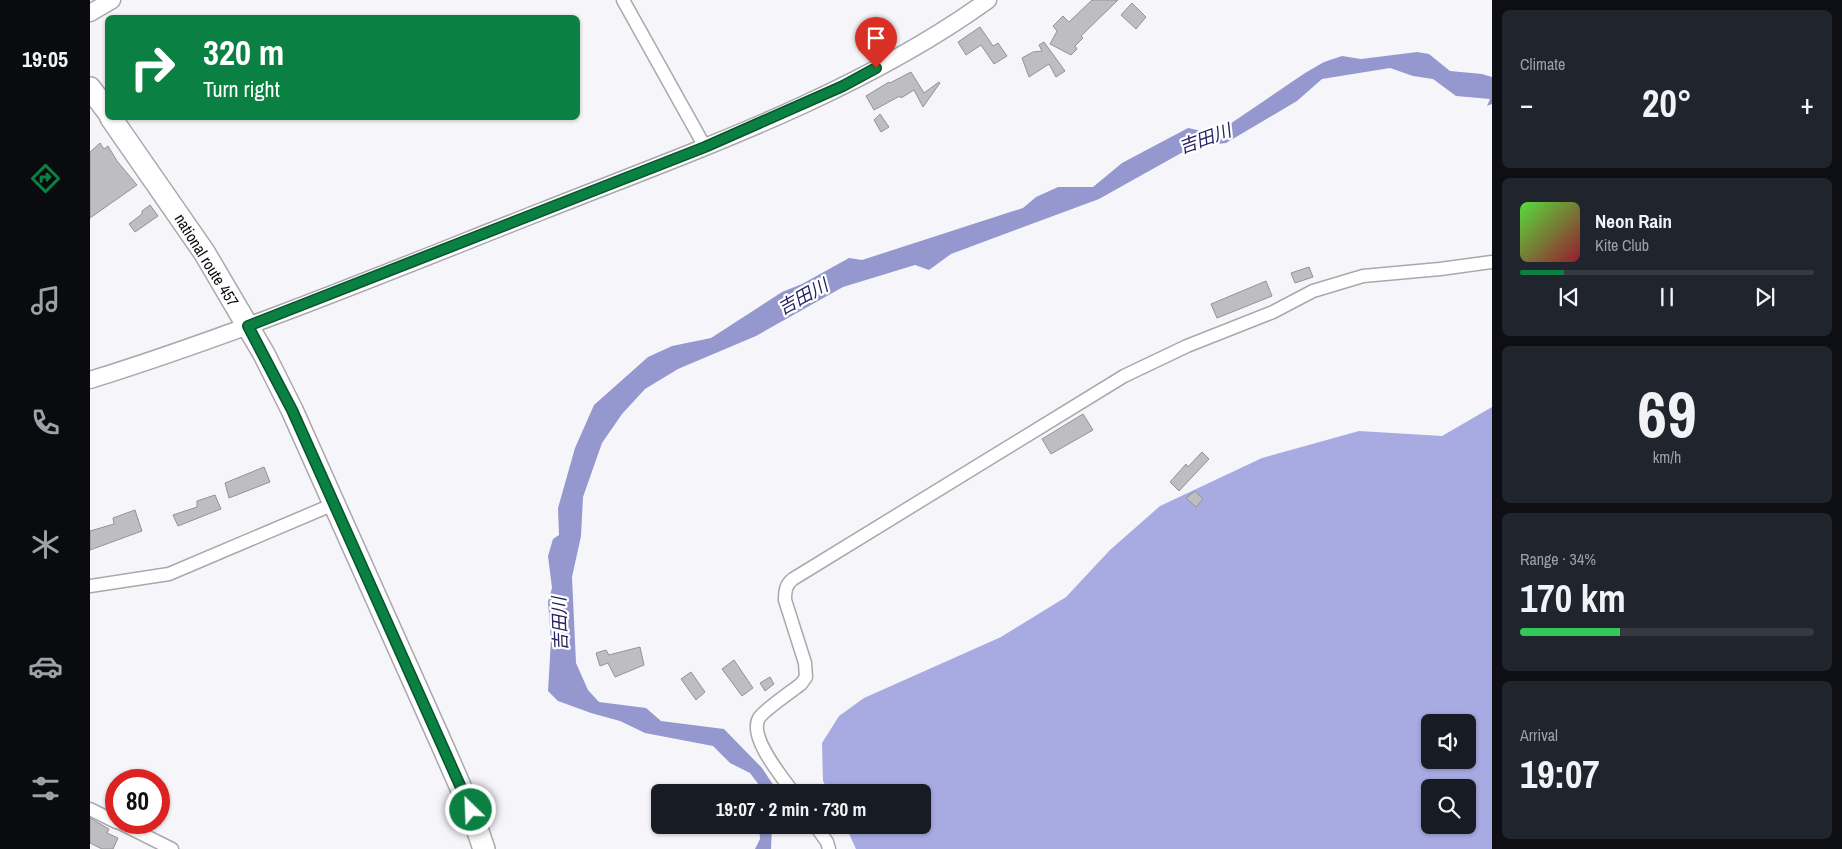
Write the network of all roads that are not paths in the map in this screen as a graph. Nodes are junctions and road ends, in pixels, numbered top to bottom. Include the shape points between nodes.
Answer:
1 (112, 0) edge
2 (623, 0) edge
3 (988, 0) edge
4 (90, 13) edge
5 (90, 88) edge
6 (105, 108) edge
7 (112, 120) edge
8 (705, 147) junction
9 (1492, 262) edge
10 (248, 326) junction
11 (90, 380) edge
12 (334, 504) junction
13 (90, 586) edge
14 (787, 784) edge
15 (90, 809) edge
16 (105, 816) edge
17 (141, 834) edge
18 (822, 834) edge
19 (172, 849) edge
20 (484, 849) edge
21 (829, 849) edge

1 - 4 street
2 - 8 street
3 - 8 street via 957,22 843,86
5 - 6 highway
7 - 10 highway, national route 457 via 204,252
8 - 10 street
9 - 14 street via 1363,276 1313,292 1273,312 1187,346 1124,376 793,579 789,582 785,600 805,663 806,677 760,717 756,726 764,750
10 - 11 street
10 - 12 highway, national route 457 via 292,410
12 - 13 street via 169,574
12 - 20 highway, national route 457 via 463,792
15 - 16 street
17 - 19 street
18 - 21 street

